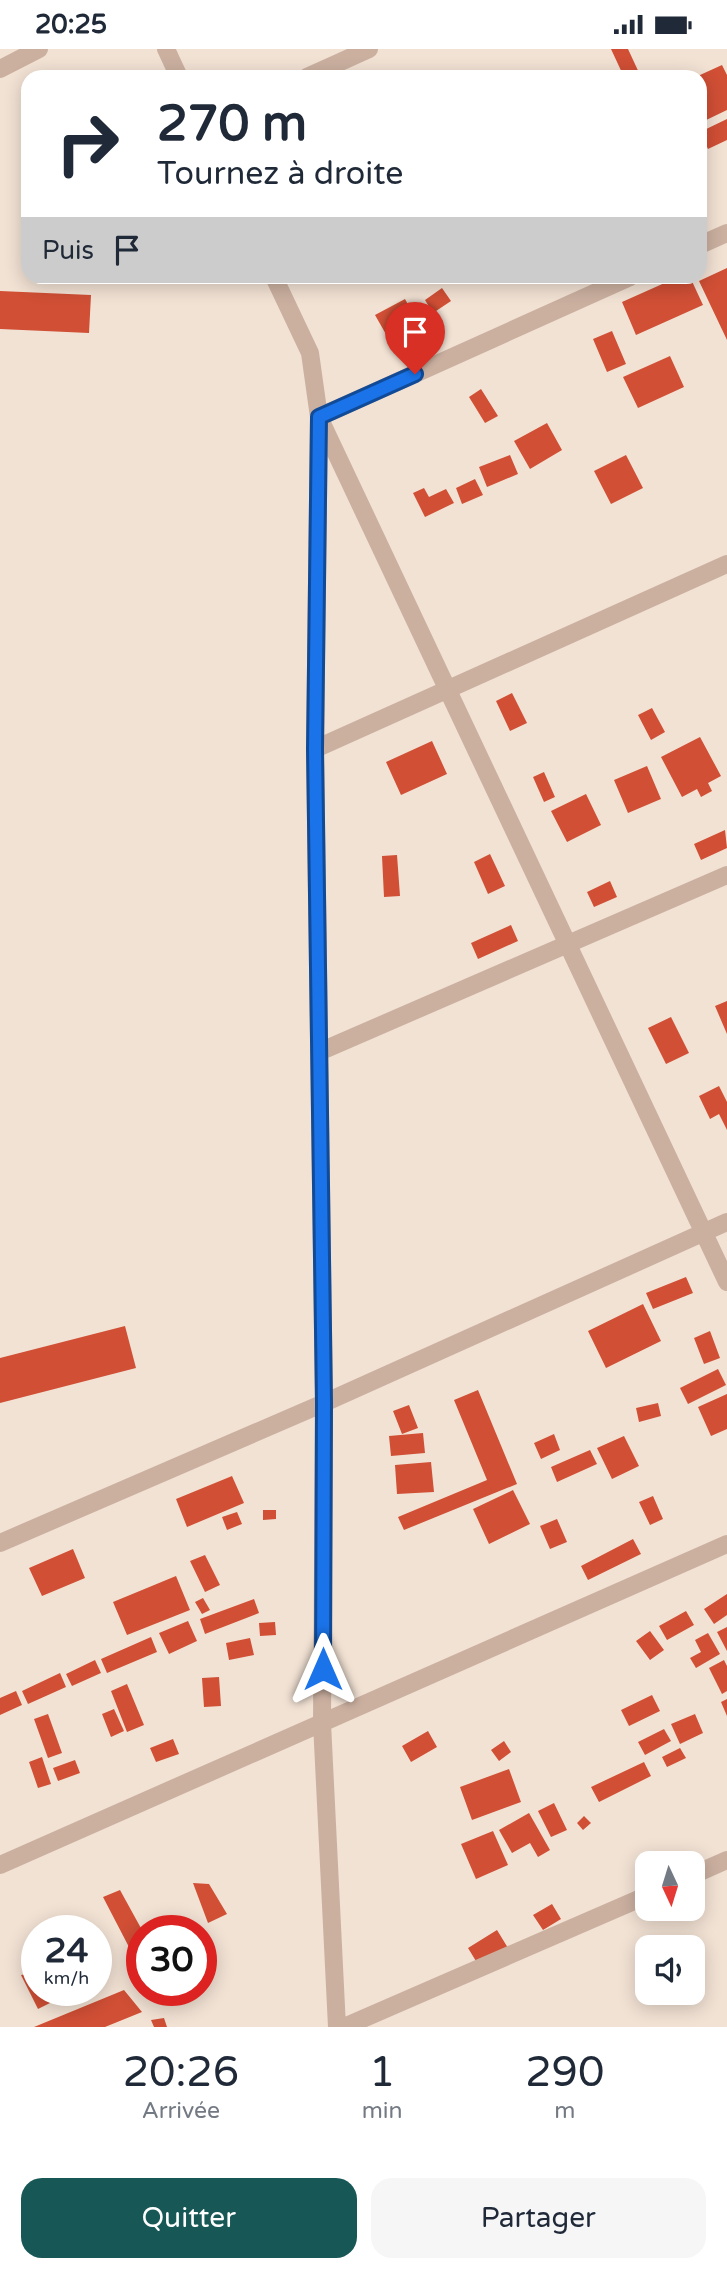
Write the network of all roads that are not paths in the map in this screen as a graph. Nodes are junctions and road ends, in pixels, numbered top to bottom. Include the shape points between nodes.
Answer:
1 (39, 49) edge
2 (166, 49) edge
3 (369, 49) edge
4 (0, 69) edge
5 (176, 70) edge
6 (322, 70) edge
7 (727, 233) edge
8 (707, 242) edge
9 (277, 284) edge
10 (614, 284) edge
11 (319, 417) junction
12 (727, 564) edge
13 (448, 689) junction
14 (315, 749) junction
15 (727, 875) edge
16 (568, 944) junction
17 (319, 1052) junction
18 (727, 1222) edge
19 (704, 1232) junction
20 (727, 1282) edge
21 (324, 1403) junction
22 (0, 1543) edge
23 (727, 1544) edge
24 (322, 1723) junction
25 (727, 1860) edge
26 (0, 1865) edge
27 (705, 1870) edge
28 (635, 1901) edge
29 (337, 2027) edge
30 (344, 2027) edge

1 - 4 street
2 - 5 street
3 - 6 street
7 - 8 street
9 - 11 street via 310,353
10 - 11 street
11 - 13 street
11 - 14 street
12 - 13 street
13 - 14 street
13 - 16 street
14 - 17 street
15 - 16 street
16 - 17 street
16 - 19 street
17 - 21 street
18 - 19 street
19 - 20 street
19 - 21 street
21 - 22 street
21 - 24 street
23 - 24 street
24 - 26 street
24 - 29 street
25 - 27 street
28 - 30 street

